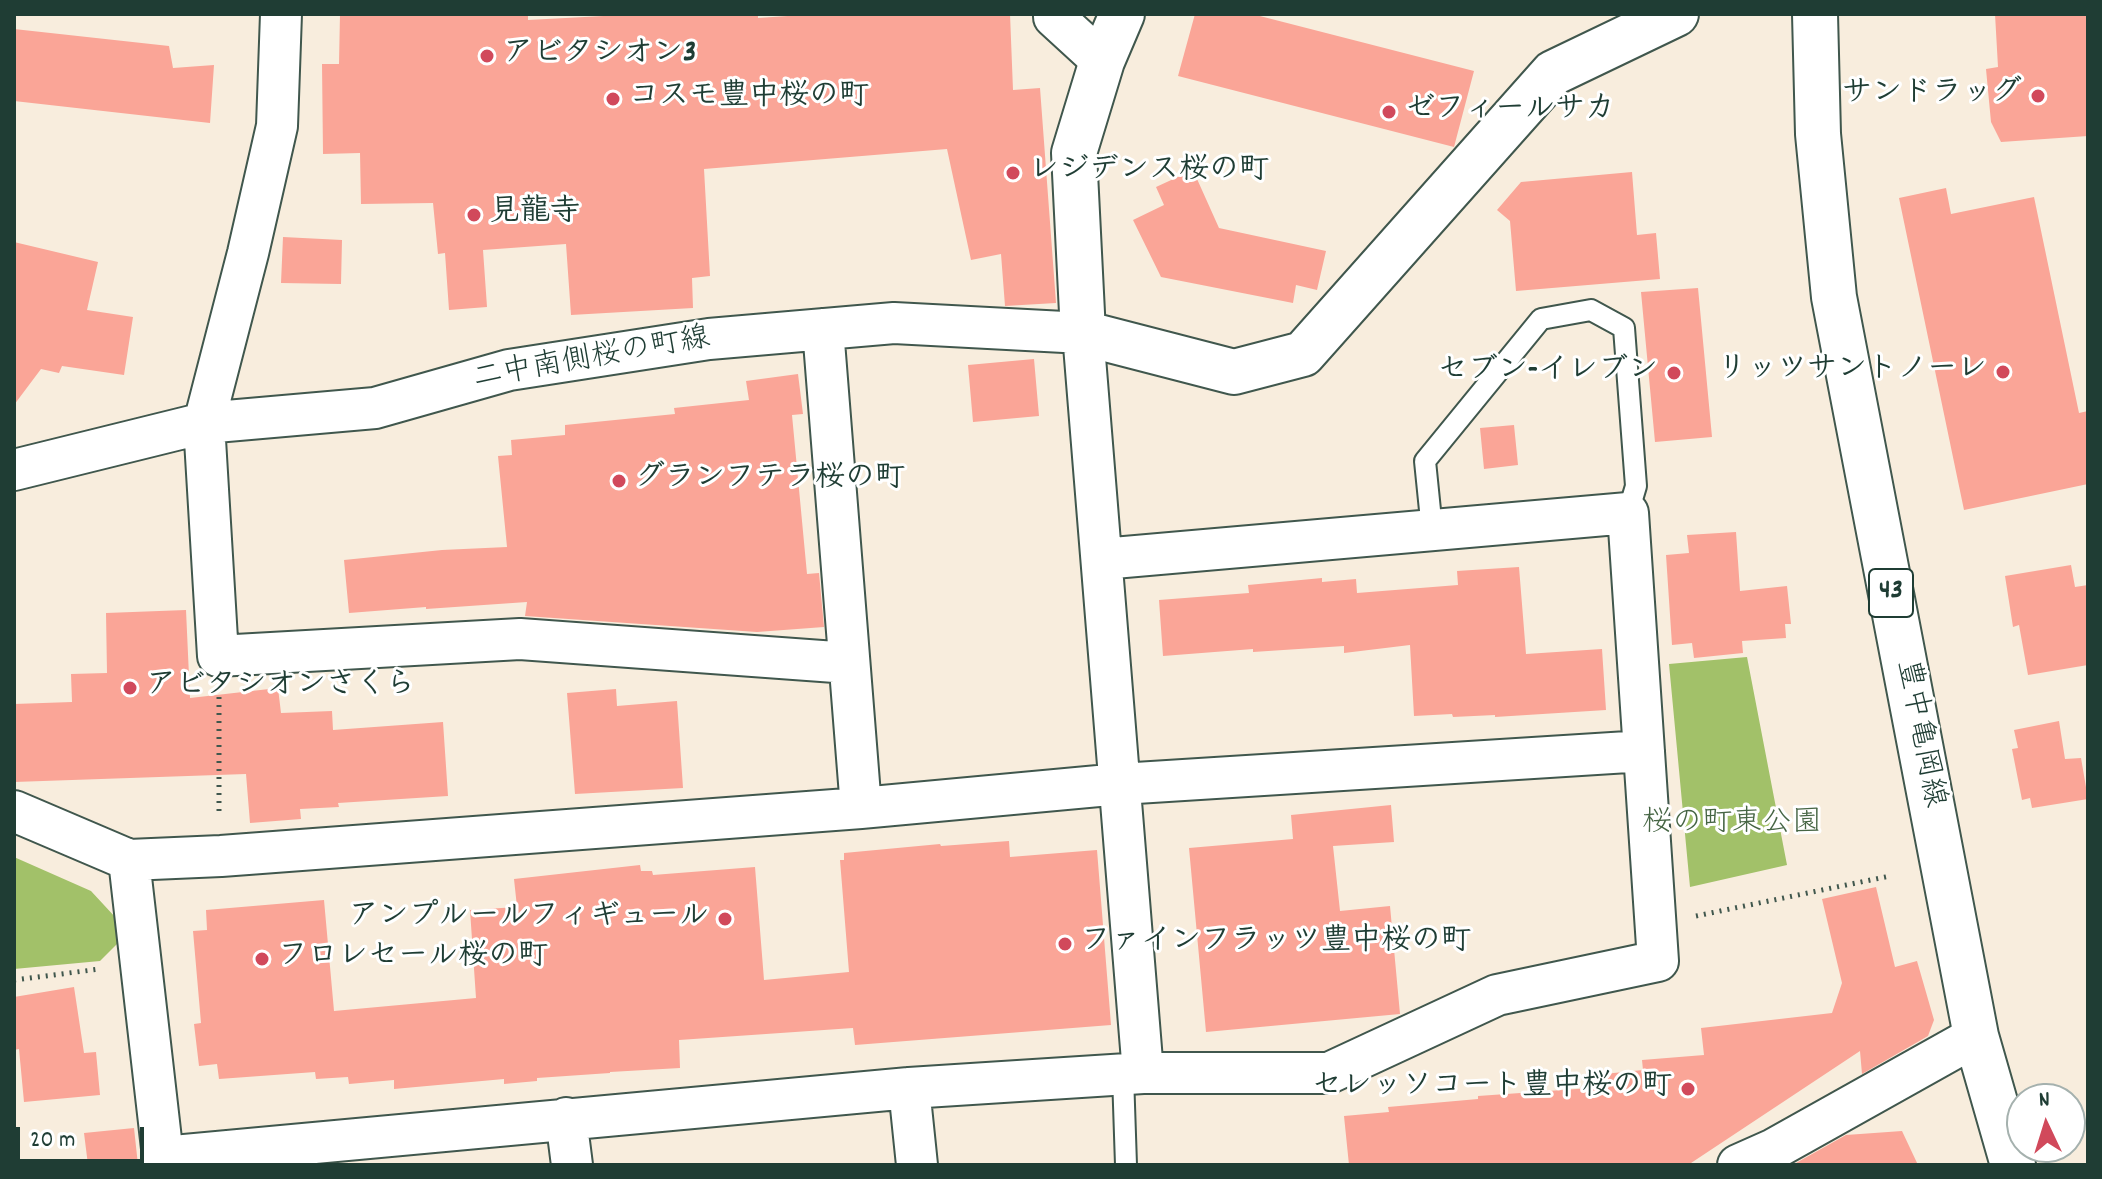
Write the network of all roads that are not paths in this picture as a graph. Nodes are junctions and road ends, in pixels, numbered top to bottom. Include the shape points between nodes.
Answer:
1 (281, 14) edge
2 (1054, 14) edge
3 (1122, 14) edge
4 (1676, 14) edge
5 (1815, 14) edge
6 (1102, 61) junction
7 (823, 329) junction
8 (1083, 333) junction
9 (204, 423) junction
10 (14, 470) edge
11 (1628, 513) junction
12 (1432, 530) junction
13 (1102, 559) junction
14 (849, 663) junction
15 (1644, 751) junction
16 (1120, 784) junction
17 (861, 808) junction
18 (14, 811) edge
19 (129, 860) junction
20 (1976, 1036) junction
21 (1133, 1074) junction
22 (909, 1088) junction
23 (566, 1118) junction
24 (165, 1161) edge
25 (572, 1165) edge
26 (917, 1165) edge
27 (1126, 1165) edge
28 (1738, 1165) edge
29 (2013, 1165) edge

1 - 9 street via 277,126
2 - 6 street
3 - 6 main road
4 - 8 main road via 1553,73 1303,354 1234,372
5 - 20 main road, 豊中亀岡線 / 43 via 1818,134 1834,297
6 - 8 main road via 1074,153
7 - 8 street, 二中南側桜の町線 via 894,323
7 - 9 street, 二中南側桜の町線 via 709,339 509,370 375,408
7 - 14 street
8 - 13 street
9 - 10 street, 二中南側桜の町線
9 - 14 street via 218,656 520,639
11 - 12 street
11 - 12 lane via 1636,486 1624,328 1591,310 1541,319 1425,461
11 - 15 street
12 - 13 street
13 - 16 street
14 - 17 street
15 - 16 street
15 - 21 street via 1658,961 1497,995 1329,1073
16 - 17 street
16 - 21 street
17 - 19 street
18 - 19 street
19 - 24 street
20 - 28 street
20 - 29 main road, 豊中亀岡線 / 43
21 - 22 street
21 - 27 lane
22 - 23 street
22 - 26 street
23 - 24 street
23 - 25 street

